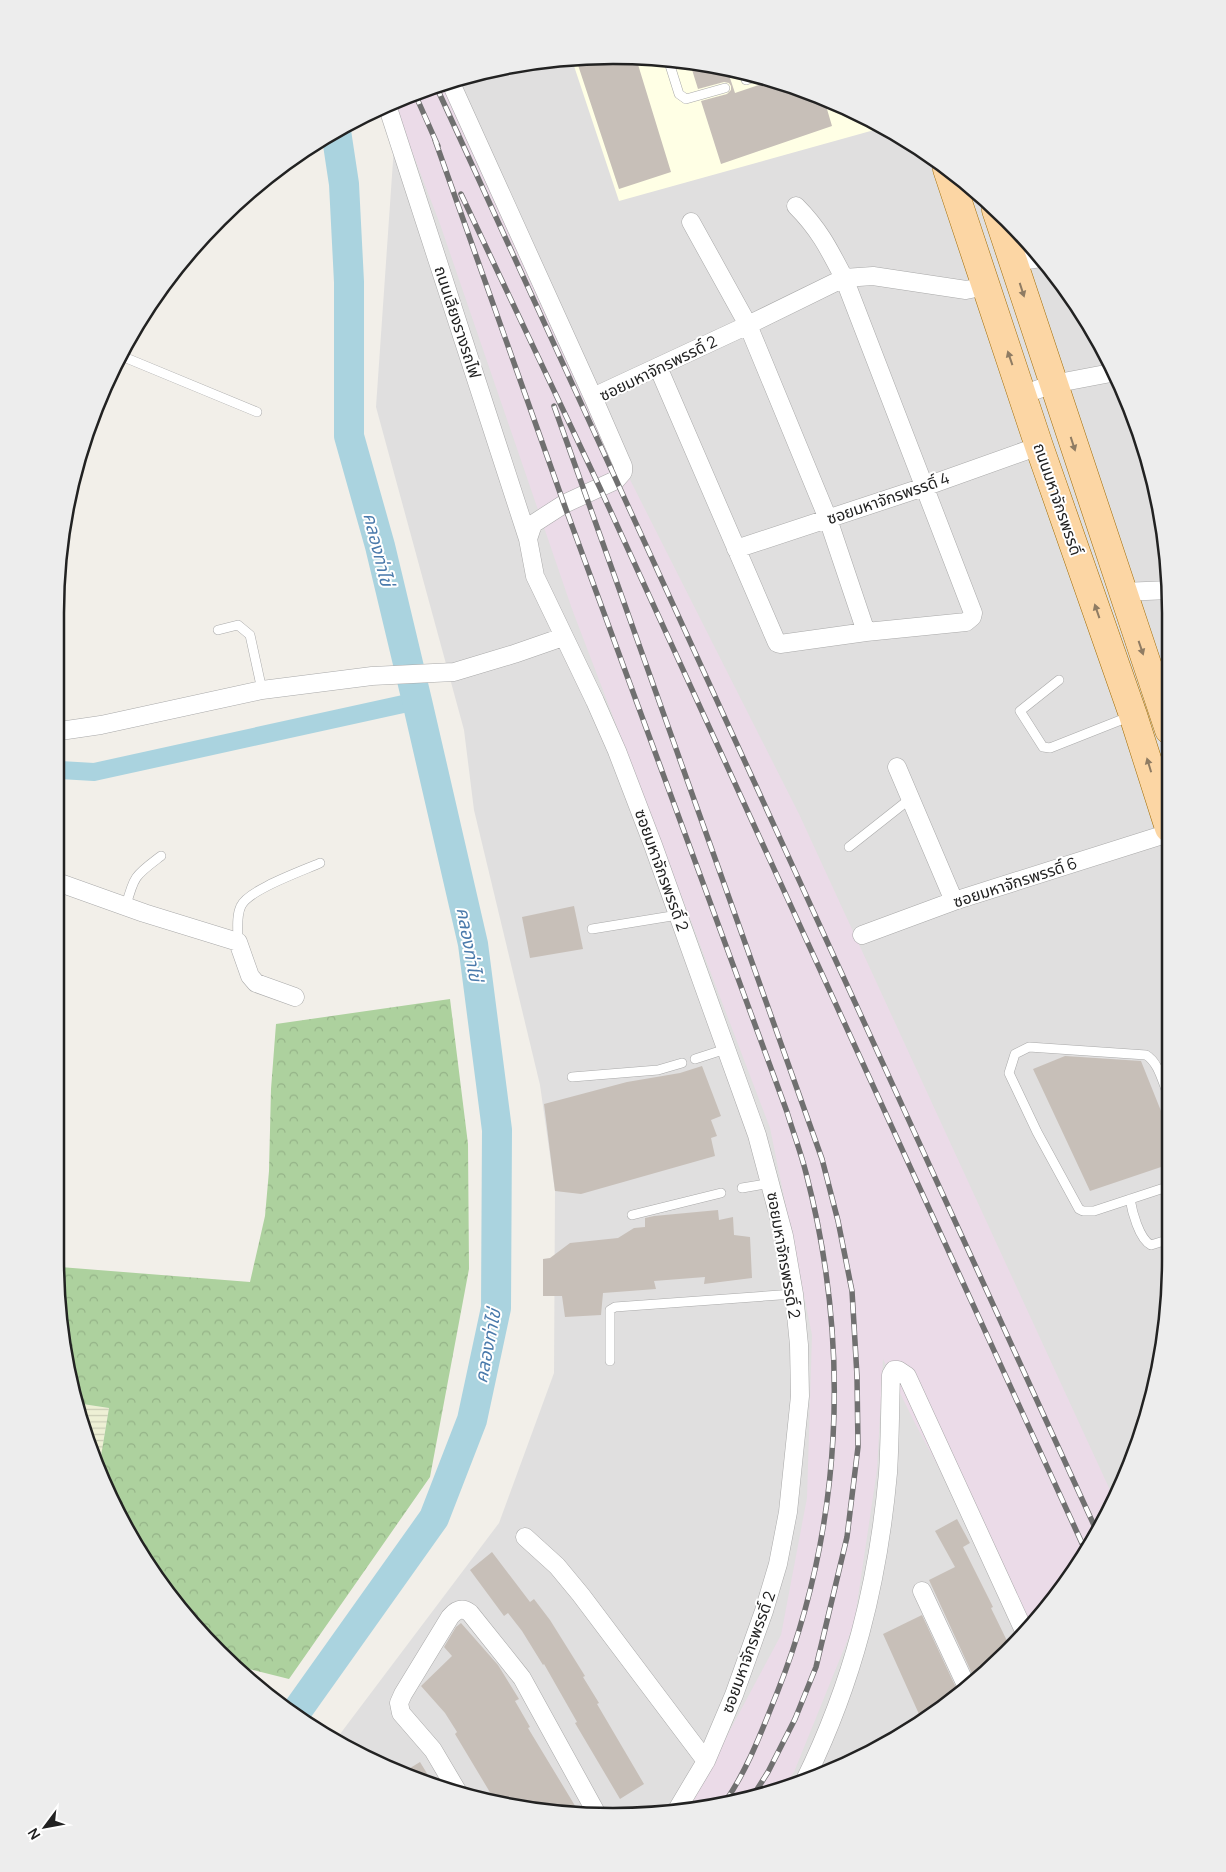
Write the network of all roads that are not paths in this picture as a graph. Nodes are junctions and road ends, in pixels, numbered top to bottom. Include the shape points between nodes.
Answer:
1 (670, 67) edge
2 (453, 88) edge
3 (725, 88) dead end
4 (388, 112) edge
5 (951, 180) edge
6 (796, 206) dead end
7 (690, 222) dead end
8 (1001, 225) edge
9 (1033, 259) edge
10 (1014, 262) junction
11 (844, 278) junction
12 (986, 286) junction
13 (748, 325) junction
14 (126, 358) edge
15 (658, 367) junction
16 (1108, 374) edge
17 (1053, 384) junction
18 (1022, 395) junction
19 (593, 396) junction
20 (257, 412) dead end
21 (1039, 446) junction
22 (924, 487) junction
23 (828, 519) junction
24 (528, 539) junction
25 (736, 549) junction
26 (1161, 590) edge
27 (1122, 592) junction
28 (218, 630) dead end
29 (866, 632) junction
30 (563, 637) junction
31 (1059, 680) dead end
32 (262, 690) junction
33 (1162, 691) edge
34 (1133, 715) junction
35 (64, 730) edge
36 (897, 767) dead end
37 (911, 798) junction
38 (1162, 806) edge
39 (1162, 835) edge
40 (848, 847) dead end
41 (161, 856) dead end
42 (320, 863) dead end
43 (64, 884) edge
44 (954, 901) junction
45 (126, 906) junction
46 (678, 915) junction
47 (592, 929) dead end
48 (862, 935) dead end
49 (238, 942) junction
50 (295, 998) dead end
51 (726, 1049) junction
52 (695, 1059) dead end
53 (682, 1063) dead end
54 (572, 1077) dead end
55 (1162, 1080) edge
56 (771, 1183) junction
57 (742, 1188) dead end
58 (1162, 1189) edge
59 (721, 1193) dead end
60 (1130, 1199) junction
61 (632, 1215) dead end
62 (1162, 1241) edge
63 (794, 1294) junction
64 (610, 1361) dead end
65 (525, 1537) dead end
66 (922, 1591) dead end
67 (1021, 1626) edge
68 (964, 1681) edge
69 (706, 1761) junction
70 (809, 1771) edge
71 (453, 1784) edge
72 (680, 1804) edge
73 (593, 1807) edge

1 - 3 lane via 679,94 686,99
2 - 19 street
4 - 24 street, ถนนเลียงรางรถไฟ
5 - 12 main road, ถนนมหาจักรพรรดิ์
6 - 11 street via 827,244
7 - 13 street
8 - 10 main road, ถนนมหาจักรพรรดิ์
9 - 10 street
10 -> 17 main road, ถนนมหาจักรพรรดิ์
11 - 12 street, ซอยมหาจักรพรรดิ์ 2 via 872,276 966,290
11 - 13 street, ซอยมหาจักรพรรดิ์ 2
11 - 22 street
18 -> 12 main road, ถนนมหาจักรพรรดิ์
13 - 15 street, ซอยมหาจักรพรรดิ์ 2
13 - 23 street
14 - 20 lane
15 - 19 street, ซอยมหาจักรพรรดิ์ 2
15 - 25 street
16 - 17 street
17 - 18 street
17 -> 27 main road, ถนนมหาจักรพรรดิ์
18 - 21 main road, ถนนมหาจักรพรรดิ์
19 - 24 street, ซอยมหาจักรพรรดิ์ 2 via 623,472 616,480 564,504 533,524
21 - 22 street, ซอยมหาจักรพรรดิ์ 4
34 -> 21 main road, ถนนมหาจักรพรรดิ์
22 - 23 street, ซอยมหาจักรพรรดิ์ 4
22 - 29 street via 972,616 966,622
23 - 25 street, ซอยมหาจักรพรรดิ์ 4
23 - 29 street
24 - 30 street, ซอยมหาจักรพรรดิ์ 2 via 535,576
25 - 29 street via 777,643
26 - 27 street
27 -> 33 main road, ถนนมหาจักรพรรดิ์
28 - 32 lane via 238,625 250,635
30 - 32 street via 454,672 372,676
30 - 46 street, ซอยมหาจักรพรรดิ์ 2 via 617,751
31 - 34 lane via 1020,710 1043,748
32 - 35 street
38 -> 34 main road, ถนนมหาจักรพรรดิ์
36 - 37 street
37 - 40 lane
37 - 44 street
39 - 44 street, ซอยมหาจักรพรรดิ์ 6
41 - 45 lane via 140,872 132,883
42 - 49 lane via 252,894 241,904
43 - 45 street
44 - 48 street, ซอยมหาจักรพรรดิ์ 6
45 - 49 street
46 - 47 lane
46 - 51 street, ซอยมหาจักรพรรดิ์ 2
49 - 50 street via 250,976 256,982
51 - 52 lane
51 - 56 street, ซอยมหาจักรพรรดิ์ 2
53 - 54 lane via 658,1070
55 - 60 lane via 1152,1058 1146,1055 1029,1047 1015,1054 1010,1064 1009,1073 1037,1132 1079,1209 1094,1211
56 - 57 lane
56 - 63 street, ซอยมหาจักรพรรดิ์ 2
58 - 60 lane
59 - 61 lane
60 - 62 lane via 1144,1240 1150,1244
63 - 64 lane via 614,1307 610,1310
63 - 69 street, ซอยมหาจักรพรรดิ์ 2 via 800,1396 778,1564 734,1695
65 - 69 street via 557,1566 581,1595
66 - 68 street
67 - 70 street via 907,1376 894,1370 890,1375 888,1472 874,1575 864,1622 839,1703
69 - 72 street, ซอยมหาจักรพรรดิ์ 2
71 - 73 street via 432,1750 400,1713 399,1703 450,1617 460,1609 470,1613 522,1678

